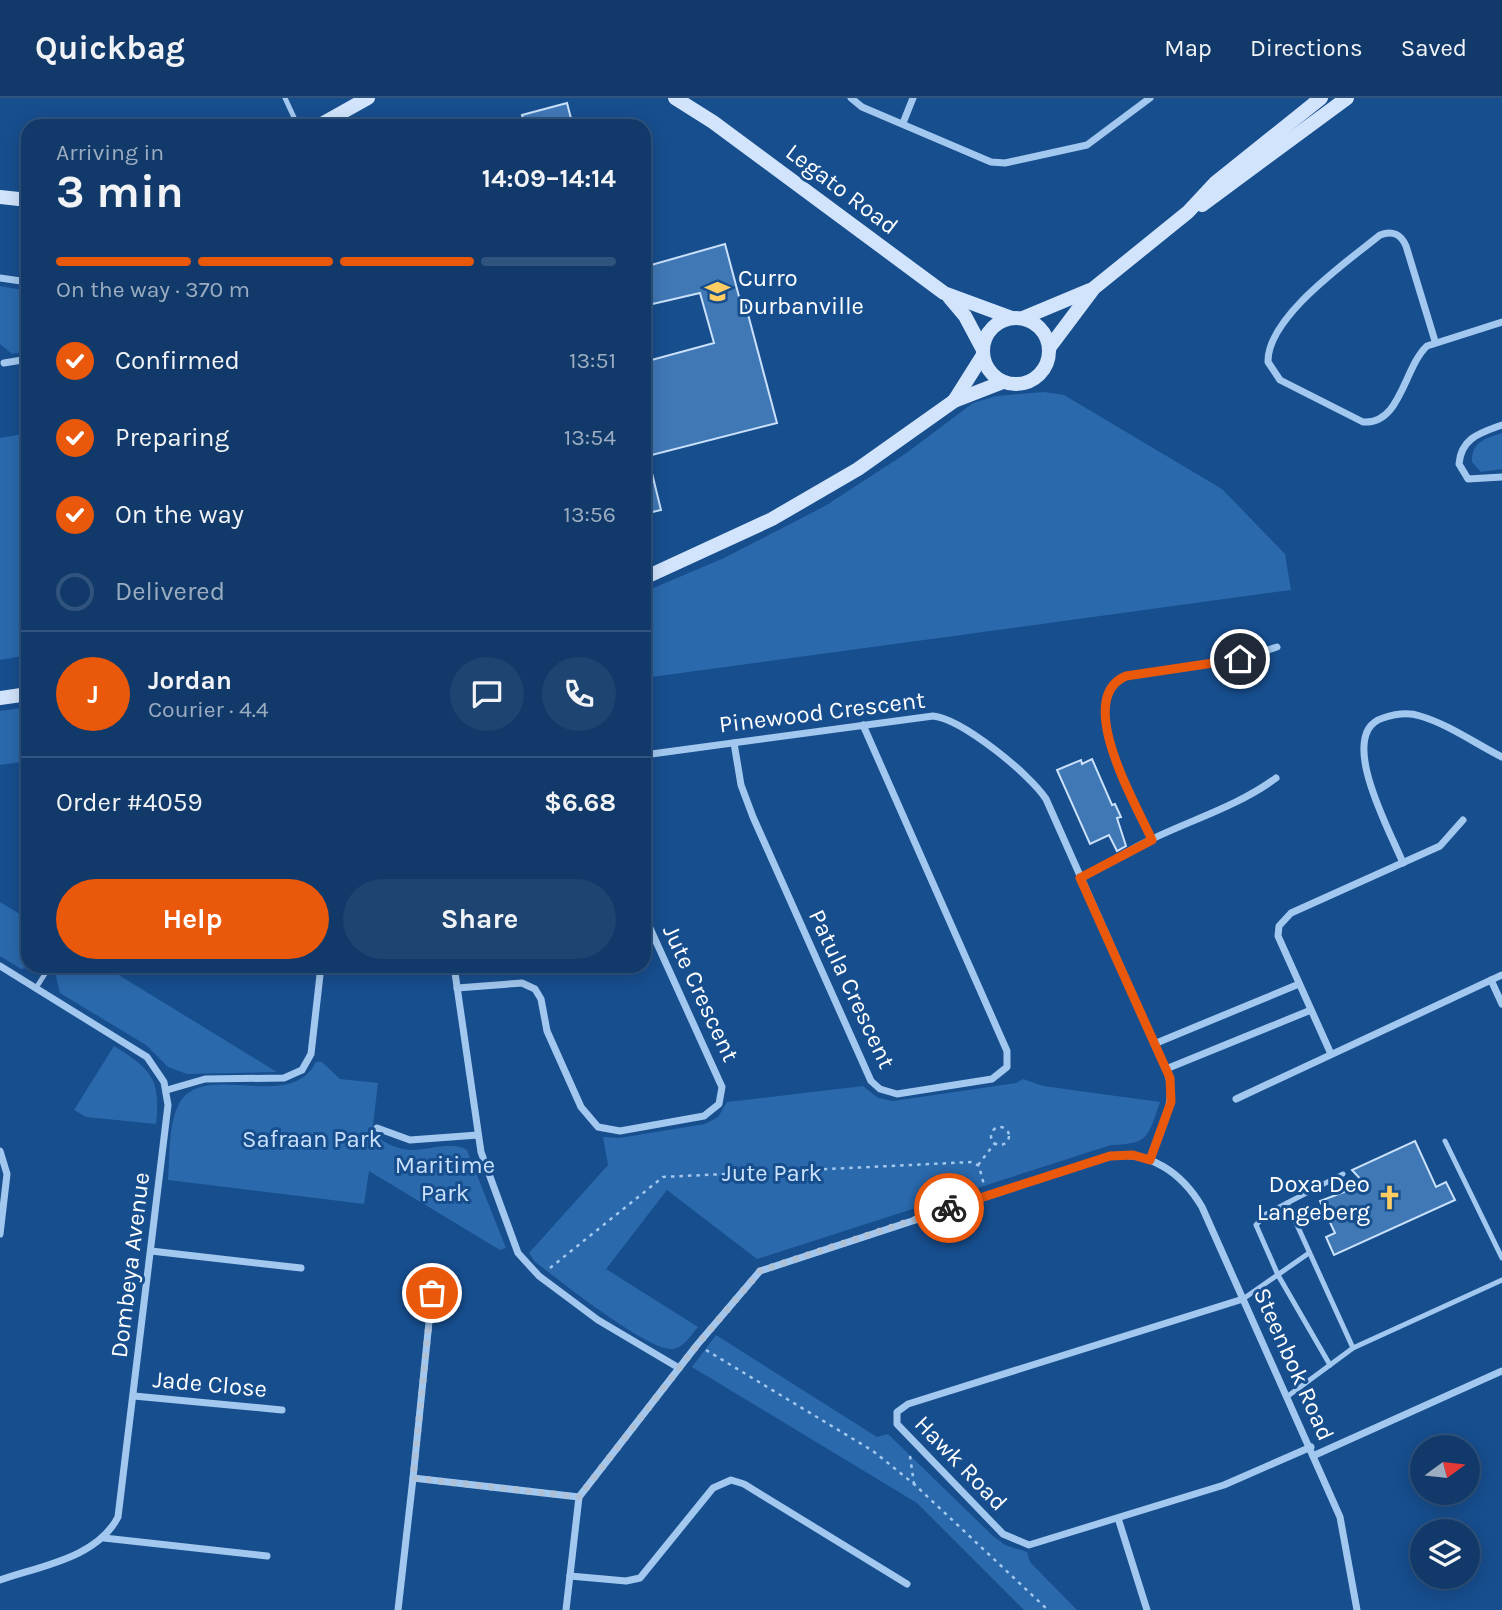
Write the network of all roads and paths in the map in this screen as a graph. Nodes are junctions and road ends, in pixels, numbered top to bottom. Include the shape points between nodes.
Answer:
1 (285, 98) edge
2 (368, 98) edge
3 (675, 98) edge
4 (691, 98) edge
5 (851, 98) edge
6 (913, 98) edge
7 (1150, 98) edge
8 (1321, 98) edge
9 (1347, 98) edge
10 (295, 119) edge
11 (330, 119) edge
12 (713, 122) junction
13 (903, 123) junction
14 (0, 197) edge
15 (21, 199) edge
16 (1188, 212) junction
17 (0, 278) edge
18 (21, 281) edge
19 (1094, 288) junction
20 (944, 293) junction
21 (1017, 318) junction
22 (1502, 322) edge
23 (1435, 341) junction
24 (1049, 348) junction
25 (982, 351) junction
26 (21, 360) edge
27 (4, 363) dead end
28 (1003, 382) junction
29 (954, 401) junction
30 (1502, 425) edge
31 (1502, 477) edge
32 (651, 575) edge
33 (1277, 648) dead end
34 (21, 695) edge
35 (0, 698) edge
36 (863, 725) junction
37 (734, 743) junction
38 (651, 754) edge
39 (1502, 757) edge
40 (1276, 778) dead end
41 (1463, 820) dead end
42 (1152, 840) junction
43 (1403, 863) junction
44 (1080, 878) junction
45 (651, 930) edge
46 (0, 967) edge
47 (46, 973) edge
48 (320, 973) edge
49 (455, 973) edge
50 (1502, 975) edge
51 (1491, 980) junction
52 (1299, 984) junction
53 (36, 988) junction
54 (457, 988) junction
55 (1502, 1004) edge
56 (1311, 1010) junction
57 (1154, 1044) junction
58 (1331, 1054) junction
59 (1166, 1069) junction
60 (167, 1090) junction
61 (1236, 1099) dead end
62 (377, 1128) dead end
63 (478, 1135) junction
64 (1445, 1141) dead end
65 (995, 1143) junction
66 (0, 1151) edge
67 (1150, 1160) junction
68 (978, 1165) junction
69 (1343, 1174) dead end
70 (987, 1195) junction
71 (1287, 1203) junction
72 (0, 1234) edge
73 (151, 1251) junction
74 (1309, 1253) junction
75 (1502, 1258) edge
76 (301, 1268) dead end
77 (1278, 1275) junction
78 (539, 1276) junction
79 (1502, 1280) edge
80 (432, 1293) dead end
81 (1244, 1299) junction
82 (697, 1345) junction
83 (1353, 1348) junction
84 (1330, 1365) junction
85 (679, 1368) junction
86 (1502, 1371) edge
87 (134, 1396) junction
88 (1288, 1396) junction
89 (282, 1410) dead end
90 (908, 1438) junction
91 (1311, 1447) junction
92 (1315, 1455) junction
93 (413, 1478) junction
94 (914, 1483) junction
95 (579, 1497) junction
96 (1118, 1518) junction
97 (104, 1538) junction
98 (267, 1556) dead end
99 (570, 1576) junction
100 (0, 1580) edge
101 (907, 1584) dead end
102 (398, 1610) edge
103 (566, 1610) edge
104 (1048, 1610) edge
105 (1147, 1610) edge
106 (1357, 1610) edge

1 - 10 lane
2 - 11 street
3 - 12 street, Legato Road
4 - 12 street, Legato Road
5 - 13 street
6 - 13 street
7 - 13 street via 1087,145 1005,163 991,162
8 - 16 street via 1215,183
9 - 16 street via 1221,193
12 - 20 street, Legato Road
14 - 15 street
16 - 19 street
17 - 18 street
19 - 21 street
19 - 24 street
20 - 21 street, Legato Road
20 - 25 street, Legato Road via 965,316
21 - 24 street via 1042,330
21 - 25 street via 992,328
22 - 23 street
23 - 23 street via 1423,349 1387,415 1370,423 1280,380 1268,362 1270,349 1304,297 1384,233 1397,234 1406,246
24 - 28 street via 1048,362 1035,379 1025,384
25 - 28 street via 987,368
25 - 29 street
26 - 27 street
28 - 29 street
29 - 32 street via 818,494 705,553
30 - 31 street via 1471,438 1459,464 1468,479
33 - 42 street via 1240,659 1126,676 1111,686 1104,701 1110,741
34 - 35 street
36 - 37 street, Pinewood Crescent
36 - 37 street, Patula Crescent via 1007,1051 1007,1067 998,1077 897,1094 871,1081 752,817
36 - 44 street, Pinewood Crescent via 933,716 963,726 1042,792
37 - 38 street, Pinewood Crescent
39 - 43 street via 1422,716 1396,714 1375,721 1363,740 1366,772
40 - 42 street via 1254,794
41 - 43 street via 1450,839
42 - 44 street
43 - 52 street via 1284,919 1278,936
44 - 57 street, Pinewood Crescent
45 - 54 street, Jute Crescent via 722,1087 719,1104 704,1116 620,1130 598,1126 588,1119 576,1096 547,1031 535,989 522,983
46 - 53 street
47 - 53 lane
48 - 60 street via 311,1054 302,1070 284,1078 205,1079
49 - 54 street
50 - 51 street
51 - 55 street
51 - 58 street
52 - 56 street
52 - 57 street
53 - 60 street via 147,1057
54 - 63 street
56 - 58 street
56 - 59 street
57 - 59 street, Pinewood Crescent
58 - 61 street
59 - 67 street, Pinewood Crescent via 1171,1102
60 - 73 street, Dombeya Avenue
62 - 63 street via 410,1140
63 - 78 street via 518,1253
64 - 75 lane
65 - 65 path via 992,1131 1004,1128 1007,1140
65 - 68 path
66 - 72 street via 7,1174
67 - 70 street via 1110,1156
67 - 81 street, Steenbok Road via 1178,1177 1195,1195
68 - 70 path
68 - 78 path via 663,1178
69 - 71 lane
70 - 82 street via 768,1266 754,1275
71 - 74 lane
71 - 77 lane via 1256,1225
73 - 76 street
73 - 87 street, Dombeya Avenue
74 - 77 lane
74 - 83 lane
77 - 81 lane
77 - 84 lane
78 - 85 street via 598,1320
79 - 83 lane
80 - 93 street
81 - 88 street, Steenbok Road
81 - 90 street, Hawk Road via 908,1404 895,1417
82 - 85 street
82 - 94 path via 873,1451
83 - 84 lane
84 - 88 lane
85 - 95 street
86 - 92 street
87 - 89 street, Jade Close
87 - 97 street, Dombeya Avenue via 122,1505
88 - 91 street, Steenbok Road
90 - 94 path
90 - 96 street, Hawk Road via 1013,1541 1038,1543
91 - 92 street, Steenbok Road
91 - 96 street, Hawk Road via 1224,1485
92 - 106 street, Steenbok Road via 1342,1525
93 - 95 street
93 - 102 street
94 - 104 path
95 - 99 street
96 - 105 street
97 - 98 street
97 - 100 street via 88,1549
99 - 101 street via 640,1578 713,1488 731,1480 744,1483
99 - 103 street

